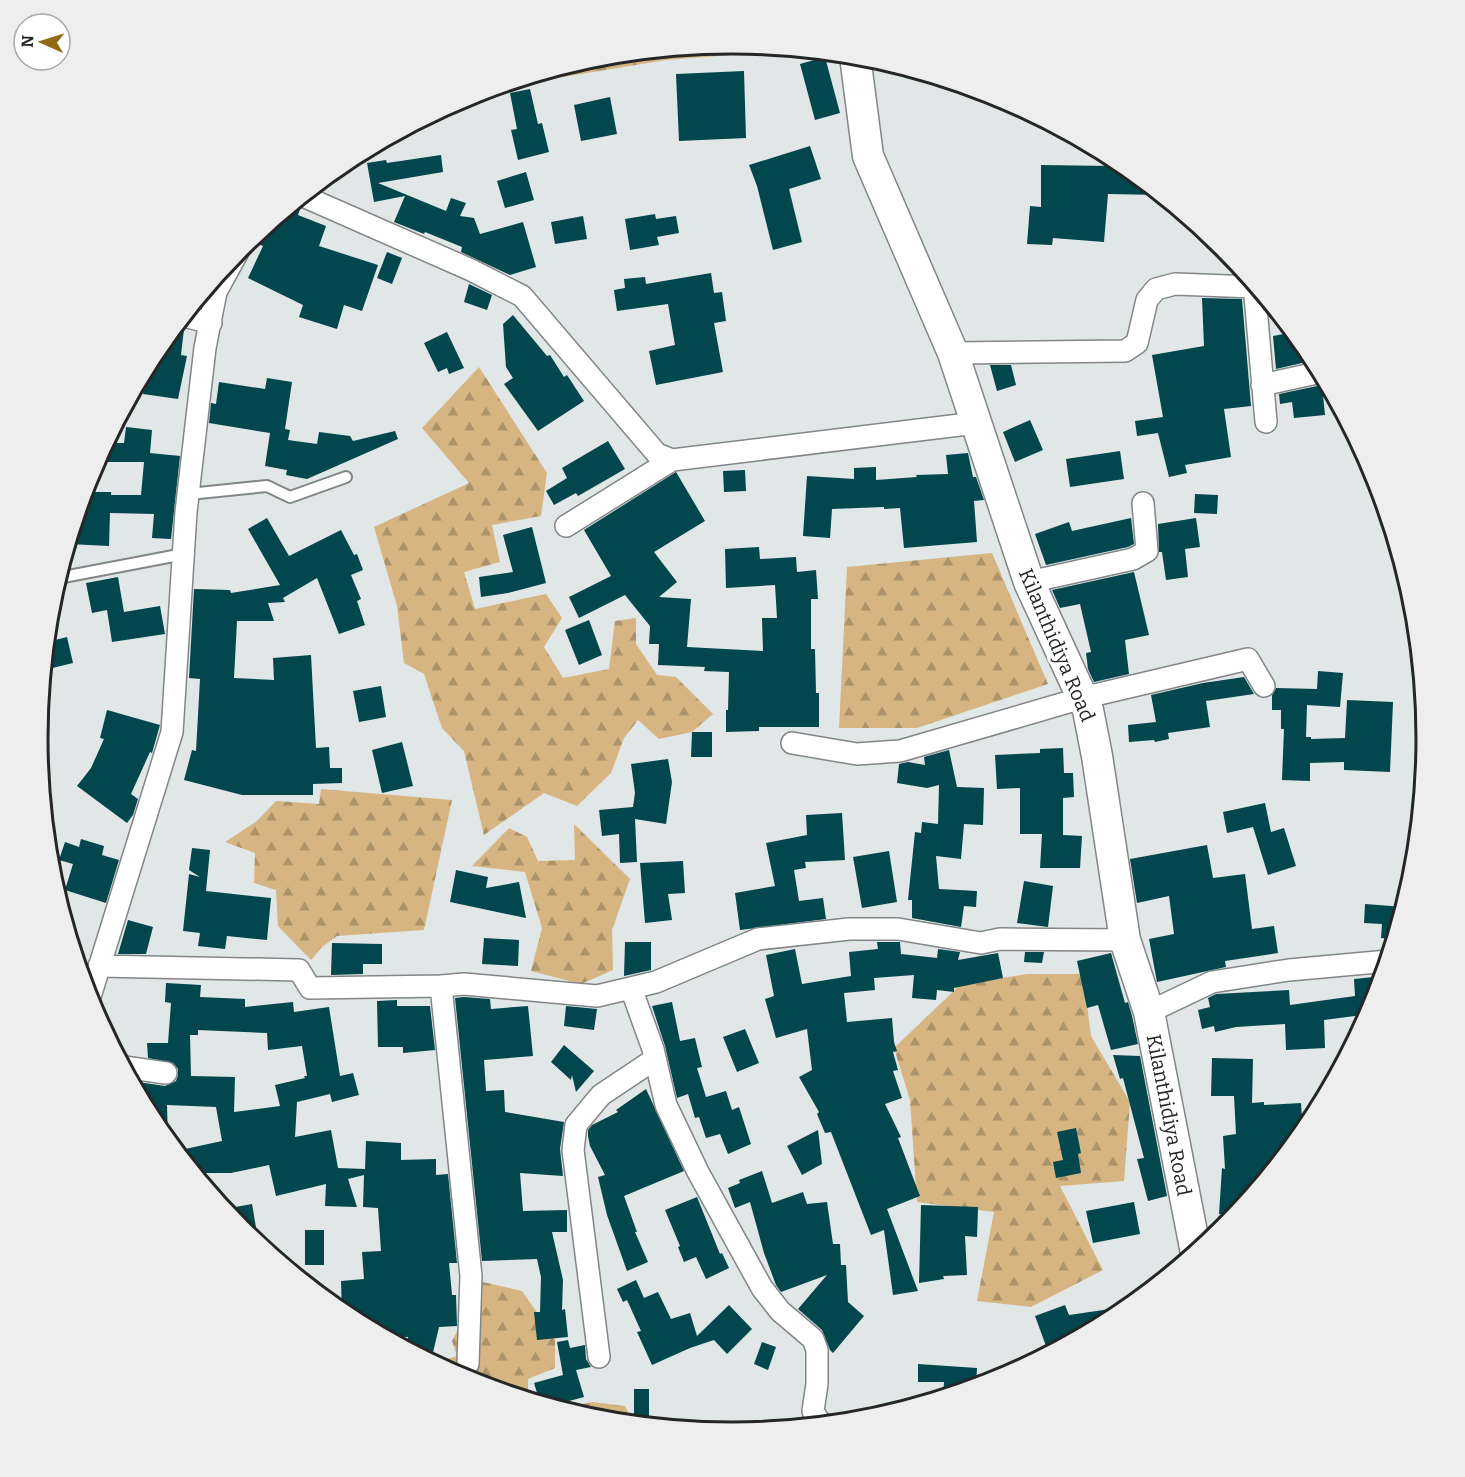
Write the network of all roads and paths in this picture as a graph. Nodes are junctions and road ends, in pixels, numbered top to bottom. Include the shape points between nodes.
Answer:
1 (856, 65) edge
2 (311, 199) edge
3 (220, 285) edge
4 (1245, 285) edge
5 (1255, 297) edge
6 (192, 318) edge
7 (211, 323) junction
8 (953, 353) junction
9 (1312, 374) edge
10 (1262, 385) junction
11 (1266, 422) dead end
12 (976, 423) junction
13 (672, 460) junction
14 (346, 477) dead end
15 (189, 494) junction
16 (1143, 503) dead end
17 (566, 526) dead end
18 (184, 554) junction
19 (68, 576) edge
20 (1029, 582) junction
21 (1264, 686) dead end
22 (1082, 698) junction
23 (792, 742) dead end
24 (1125, 940) junction
25 (1380, 962) edge
26 (99, 966) junction
27 (94, 984) edge
28 (441, 986) junction
29 (631, 988) junction
30 (1149, 1012) junction
31 (655, 1059) junction
32 (133, 1068) edge
33 (166, 1073) dead end
34 (1194, 1244) edge
35 (599, 1357) dead end
36 (468, 1364) dead end
37 (817, 1418) edge

1 - 8 street, Kilanthidiya Road via 868,156
2 - 13 street via 522,296 657,454
3 - 7 street
4 - 8 street via 1175,284 1156,289 1147,300 1137,343 1125,351
5 - 10 street
6 - 7 street
7 - 15 street
8 - 12 street, Kilanthidiya Road
9 - 10 street
10 - 11 street
12 - 13 street
12 - 20 street, Kilanthidiya Road
13 - 17 street
14 - 15 lane via 290,497 267,486
15 - 18 street
16 - 20 street via 1147,551 1133,559
18 - 19 lane
18 - 26 street via 172,732
20 - 22 street, Kilanthidiya Road
21 - 22 street via 1248,659
22 - 23 street via 900,751 857,754
22 - 24 street, Kilanthidiya Road via 1097,756
24 - 29 street via 1000,939 981,943 898,929 849,930 758,939 656,982
24 - 30 street, Kilanthidiya Road
25 - 30 street via 1212,982
26 - 27 street
26 - 28 street via 299,970 310,988
28 - 29 street via 464,984 597,996
28 - 36 street via 471,1276
29 - 31 street
30 - 34 street, Kilanthidiya Road
31 - 35 street via 601,1095 576,1125 573,1150
31 - 37 street via 678,1134 762,1288 780,1311 813,1339 817,1350 813,1411
32 - 33 street

